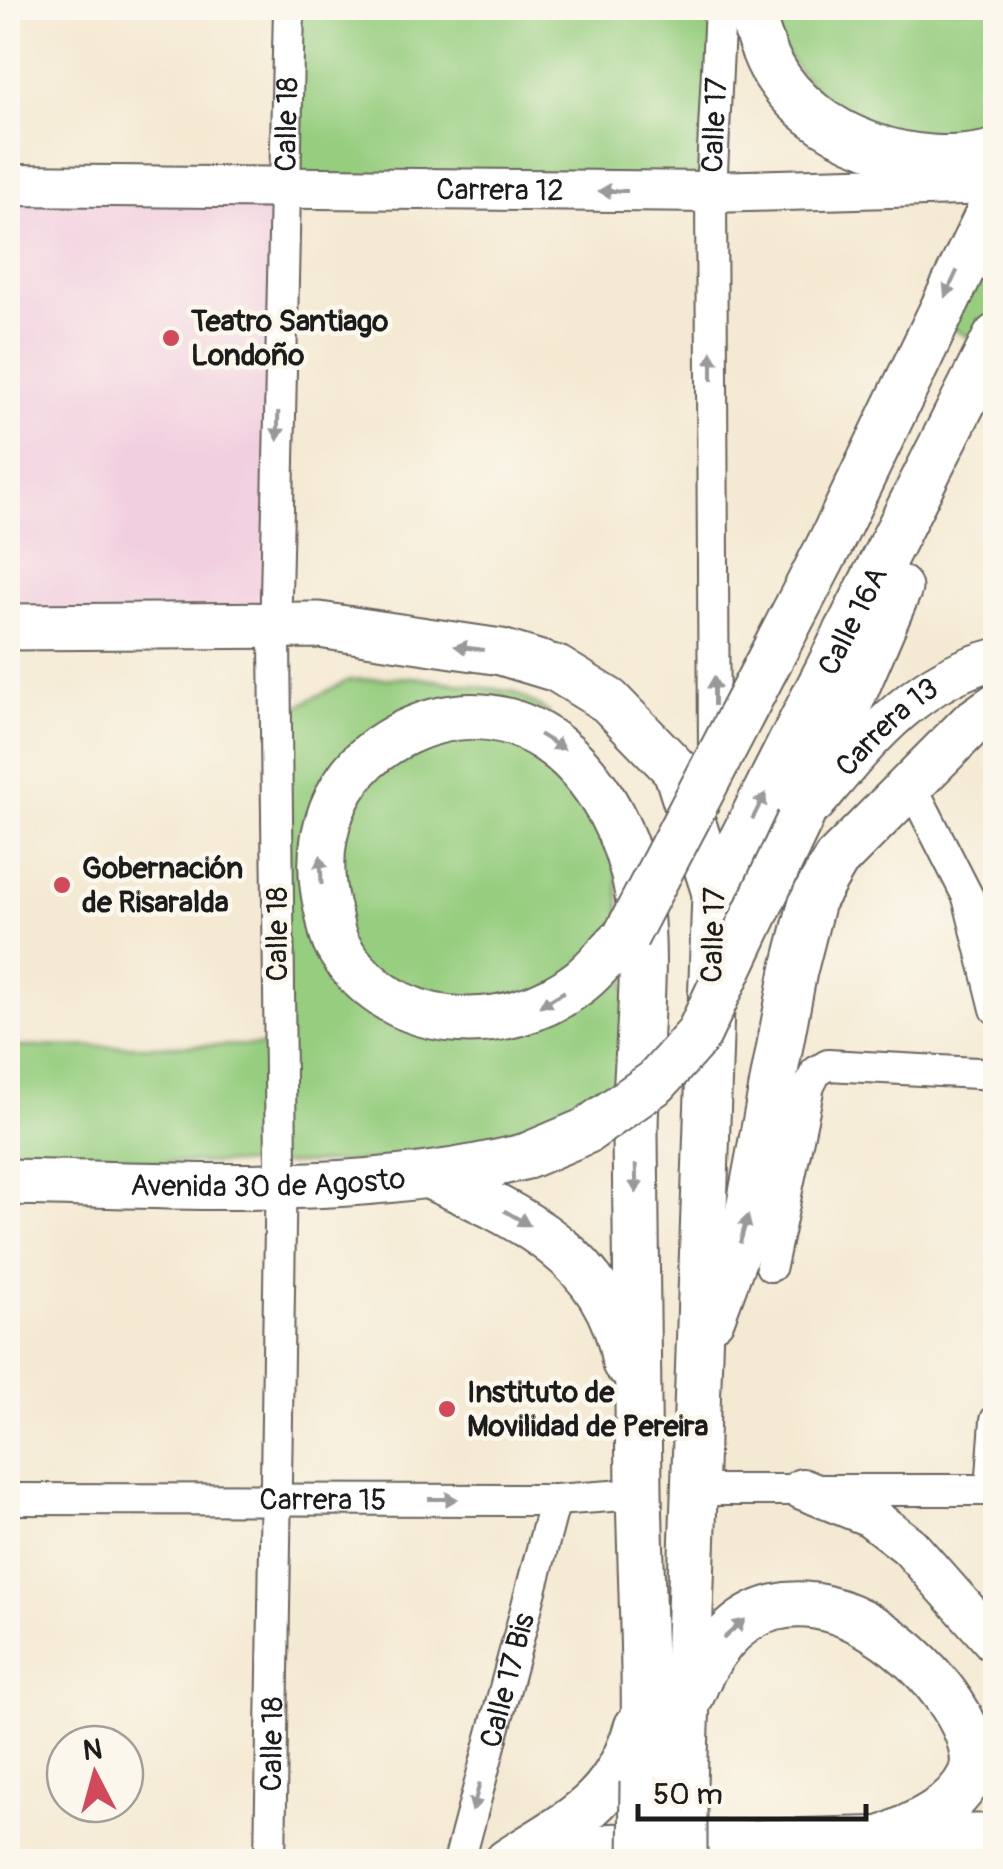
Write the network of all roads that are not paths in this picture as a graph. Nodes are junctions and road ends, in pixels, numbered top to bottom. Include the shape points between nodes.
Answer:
1 (289, 8) edge
2 (720, 8) edge
3 (748, 8) edge
4 (996, 152) edge
5 (8, 184) edge
6 (996, 184) edge
7 (282, 188) junction
8 (711, 192) junction
9 (996, 198) edge
10 (992, 342) edge
11 (276, 624) junction
12 (8, 627) edge
13 (993, 659) edge
14 (996, 706) edge
15 (911, 785) junction
16 (799, 821) junction
17 (715, 893) junction
18 (633, 921) junction
19 (996, 1009) edge
20 (996, 1074) edge
21 (430, 1176) junction
22 (8, 1182) edge
23 (280, 1187) junction
24 (771, 1266) dead end
25 (698, 1354) junction
26 (996, 1420) edge
27 (802, 1489) junction
28 (692, 1490) junction
29 (993, 1490) edge
30 (639, 1494) junction
31 (8, 1499) edge
32 (276, 1499) junction
33 (555, 1500) junction
34 (996, 1644) edge
35 (666, 1704) junction
36 (663, 1783) junction
37 (996, 1834) edge
38 (885, 1838) junction
39 (270, 1862) edge
40 (460, 1862) edge
41 (508, 1862) edge
42 (555, 1862) edge
43 (642, 1862) edge
44 (684, 1862) edge

1 - 7 street, Calle 18
2 - 8 street, Calle 17
3 - 4 main road via 771,66 829,124 906,155
5 - 7 street, Carrera 12
6 - 8 street, Carrera 12
8 -> 7 street, Carrera 12
7 -> 11 street, Calle 18
17 -> 8 street, Calle 17
9 -> 18 main road, Calle 16A, bridge via 830,544
10 - 16 main road, Avenida 30 de Agosto via 911,561
17 -> 10 main road, Calle 16A
11 - 12 main road
17 -> 11 main road via 676,770 609,701 570,677 500,652
11 - 23 street, Calle 18
13 - 16 street, Carrera 13 via 934,685 889,716
14 - 15 main road
15 - 19 street via 968,897
25 -> 15 main road via 746,1225 812,901 836,860
16 - 21 main road, Avenida 30 de Agosto, bridge via 698,1035 642,1092 586,1131 527,1156
17 - 25 main road, Calle 17
18 -> 18 main road via 581,981 537,1008 490,1022 445,1020 396,1004 364,979 335,941 318,868 330,811 358,768 395,738 442,720 489,719 529,729 566,750 597,788 625,849
18 -> 30 main road, Calle 17
20 - 24 street via 828,1064 816,1072
21 - 23 main road, Avenida 30 de Agosto
21 -> 30 main road via 526,1222 594,1280 624,1356
22 - 23 main road, Avenida 30 de Agosto
23 - 32 street, Calle 18
25 - 28 main road, Calle 17
26 - 29 street
27 - 28 street
27 - 29 street
27 - 34 street via 870,1516 909,1546
28 - 35 main road, Calle 17
30 - 33 street, Carrera 15
30 - 35 main road, Calle 17
31 - 32 street, Carrera 15
32 -> 33 street, Carrera 15
32 - 39 street, Calle 18
33 -> 40 street, Calle 17 Bis
35 - 36 main road, Calle 17
35 -> 38 main road via 747,1618 808,1603 866,1621 954,1707 975,1759 970,1778 930,1818
35 - 41 main road via 596,1804
36 - 43 main road, Calle 17, bridge
36 - 44 main road, Calle 17, bridge
37 - 38 street
38 - 42 street via 610,1844

